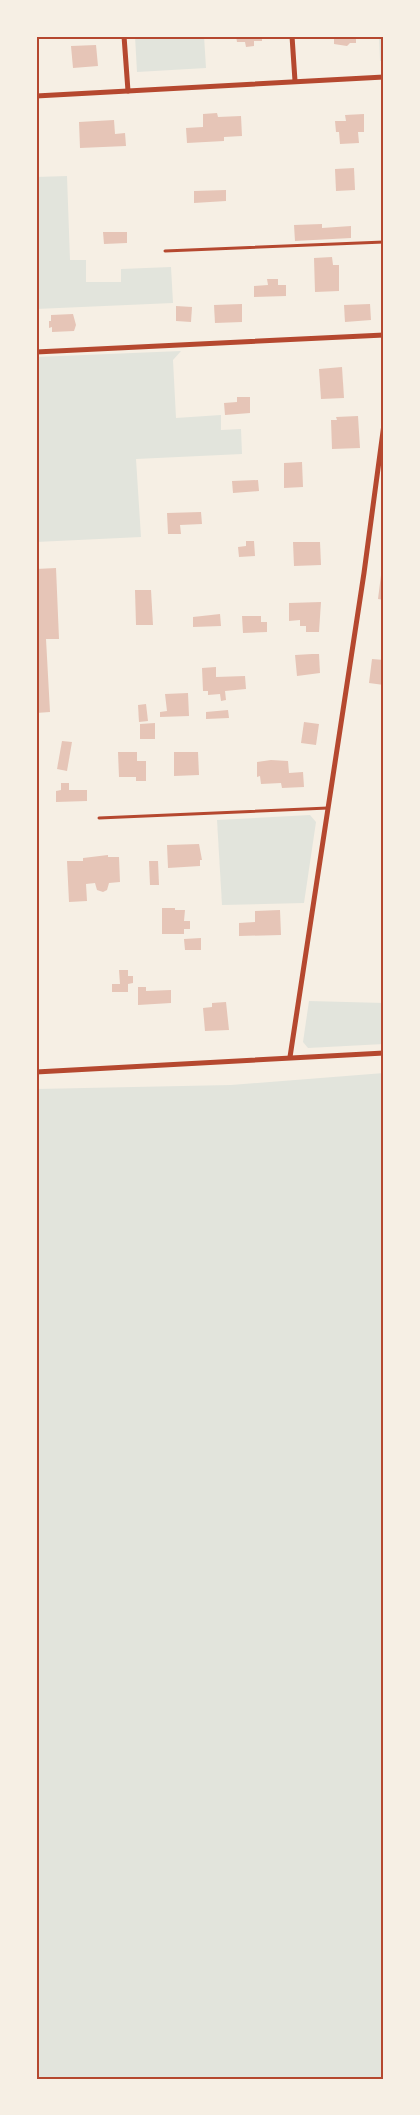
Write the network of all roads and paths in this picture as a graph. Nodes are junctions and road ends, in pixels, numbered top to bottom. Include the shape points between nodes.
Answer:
1 (124, 36) edge
2 (292, 36) edge
3 (384, 77) edge
4 (294, 81) junction
5 (128, 91) junction
6 (36, 96) edge
7 (384, 242) edge
8 (166, 251) dead end
9 (384, 335) edge
10 (36, 352) edge
11 (384, 424) edge
12 (329, 808) junction
13 (99, 818) dead end
14 (384, 1053) edge
15 (290, 1057) junction
16 (36, 1072) edge

1 - 5 street
2 - 4 street
3 - 4 street
4 - 5 street
5 - 6 street
7 - 8 lane
9 - 10 street
11 - 12 street
12 - 13 lane
12 - 15 street
14 - 15 street
15 - 16 street

